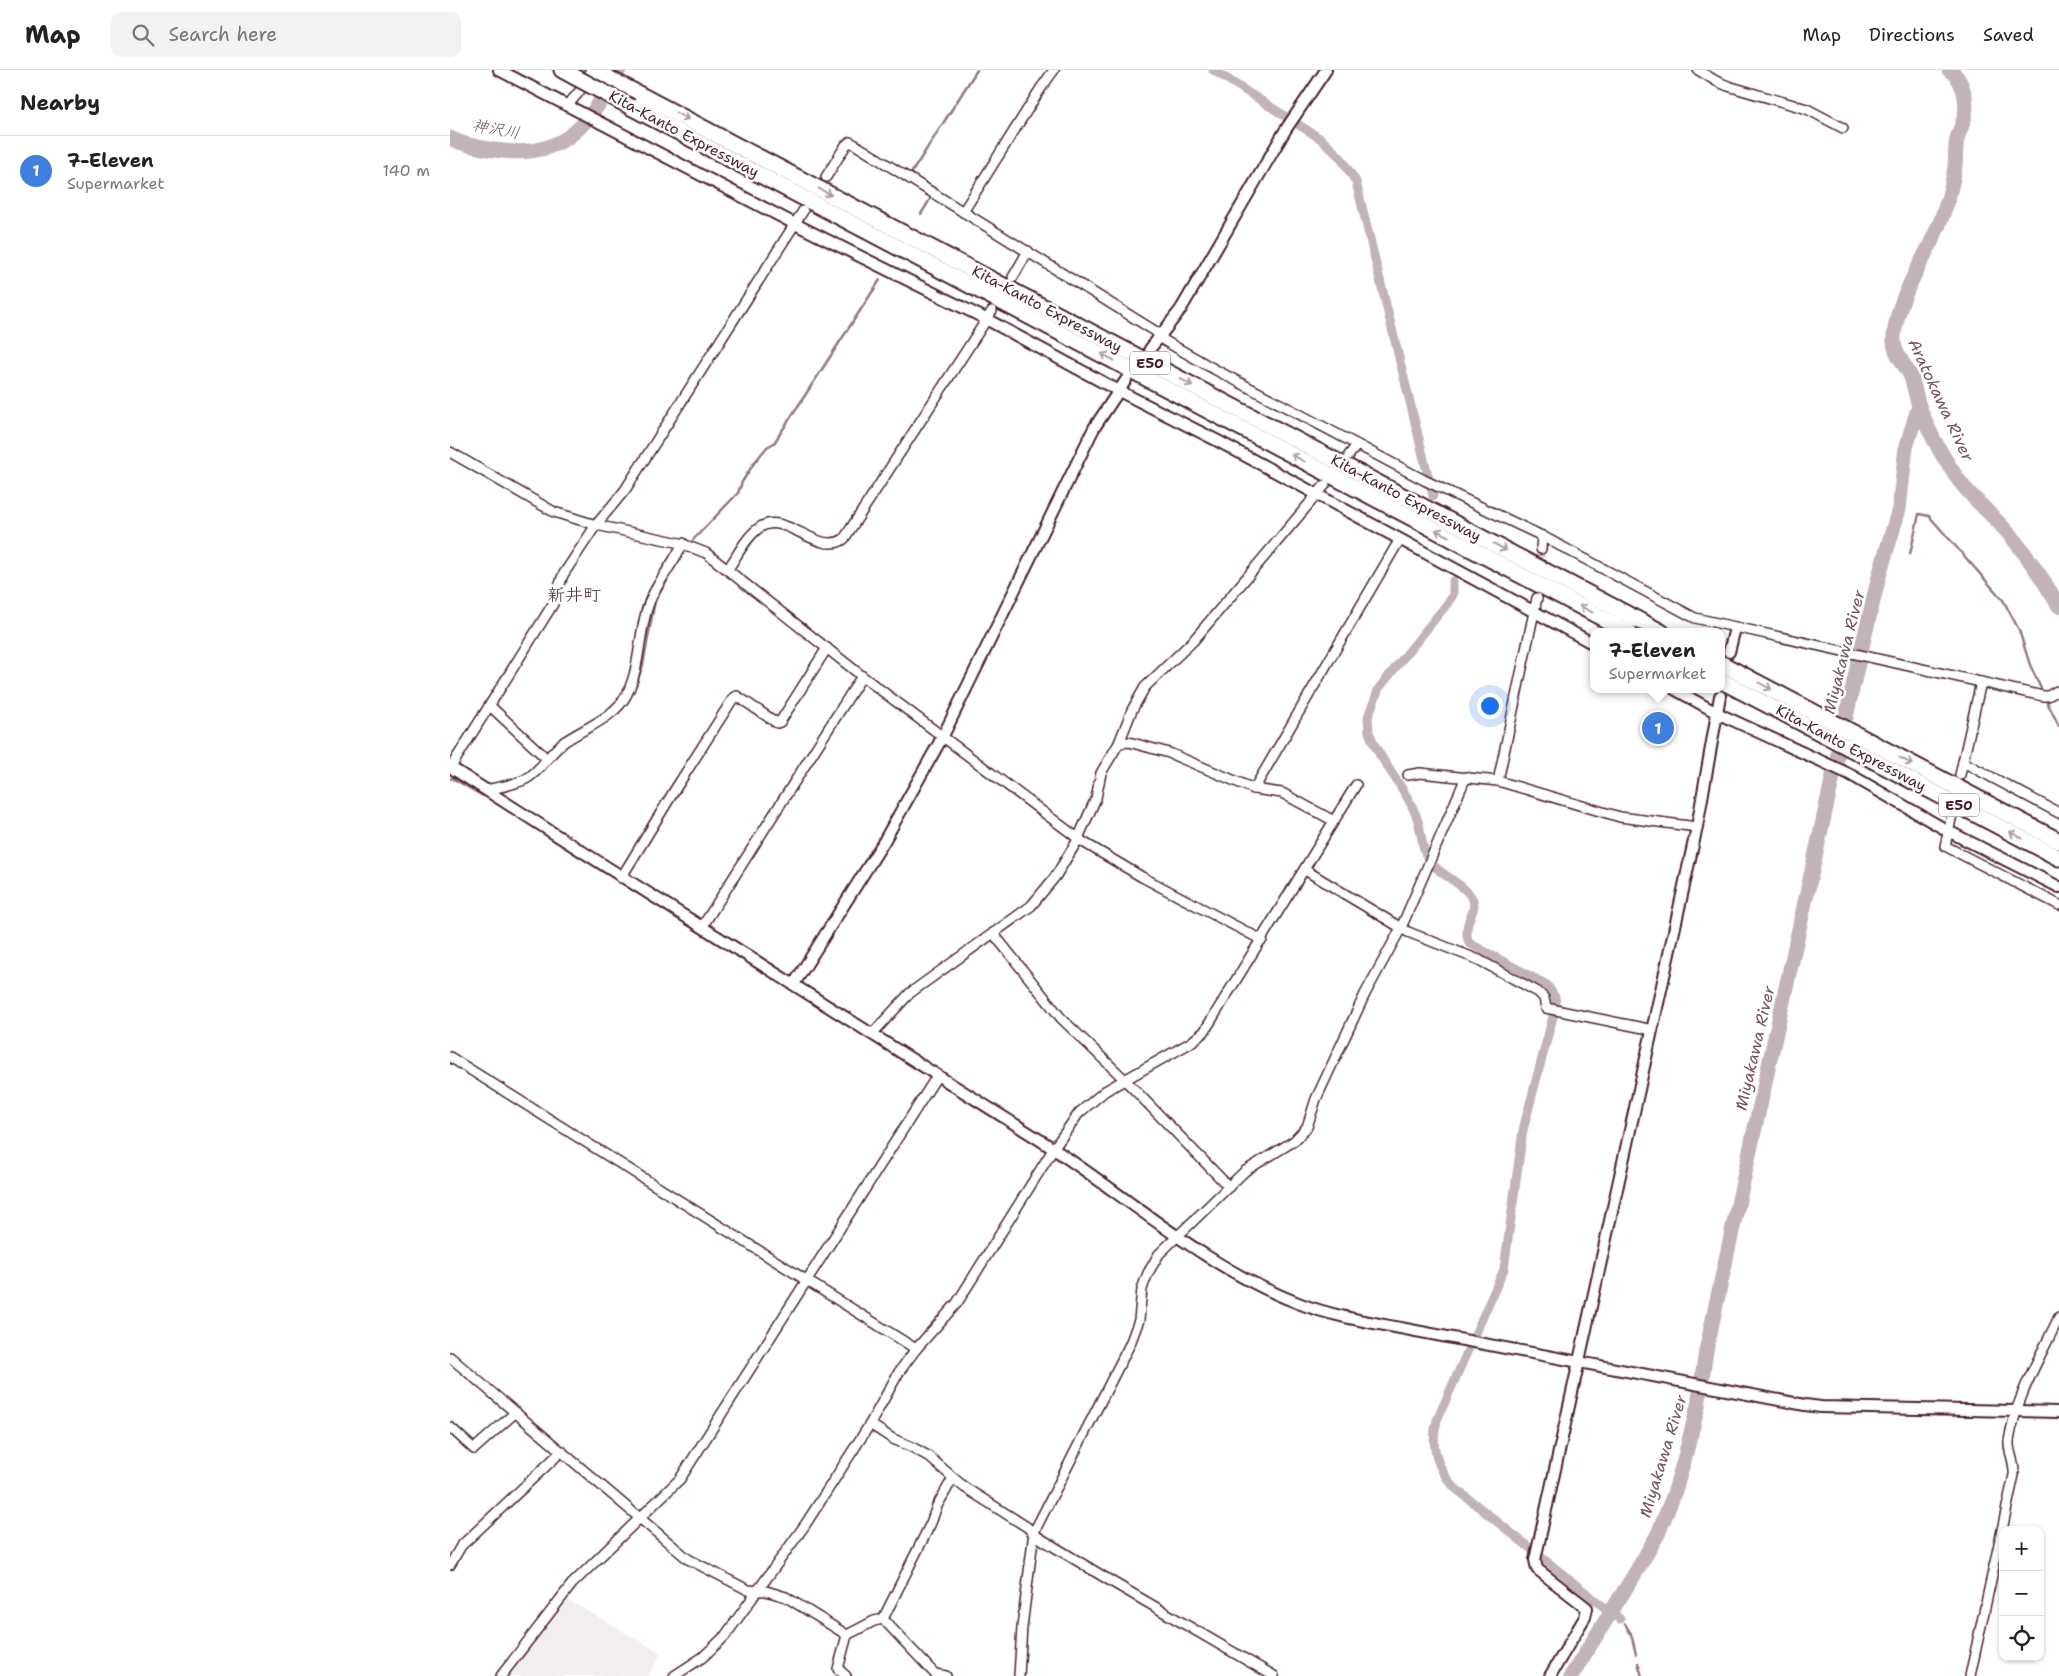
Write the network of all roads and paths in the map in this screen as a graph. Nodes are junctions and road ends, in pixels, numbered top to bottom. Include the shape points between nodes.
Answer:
1 (499, 70) edge
2 (592, 70) edge
3 (1054, 70) edge
4 (1326, 70) edge
5 (1698, 70) edge
6 (568, 73) edge
7 (635, 100) junction
8 (566, 106) junction
9 (1843, 128) dead end
10 (826, 177) dead end
11 (803, 211) dead end
12 (963, 212) junction
13 (795, 224) junction
14 (1028, 251) junction
15 (1014, 277) dead end
16 (989, 315) junction
17 (1160, 336) junction
18 (1150, 349) dead end
19 (1126, 380) dead end
20 (1120, 391) junction
21 (1358, 445) junction
22 (450, 452) edge
23 (1349, 455) dead end
24 (1325, 485) dead end
25 (1317, 494) junction
26 (596, 525) junction
27 (1542, 536) junction
28 (1400, 539) junction
29 (683, 544) junction
30 (1541, 549) tunnel mouth
31 (728, 568) junction
32 (1537, 598) tunnel mouth
33 (1534, 610) junction
34 (1622, 628) edge
35 (1653, 628) edge
36 (1735, 628) junction
37 (1590, 642) edge
38 (827, 648) junction
39 (1725, 658) edge
40 (862, 676) junction
41 (1725, 682) edge
42 (1981, 682) junction
43 (2057, 691) dead end
44 (1681, 693) edge
45 (1720, 696) dead end
46 (489, 705) junction
47 (1717, 714) junction
48 (1822, 725) junction
49 (944, 736) junction
50 (1119, 744) junction
51 (1861, 746) junction
52 (546, 758) junction
53 (1963, 762) junction
54 (450, 767) edge
55 (1408, 775) dead end
56 (1960, 775) dead end
57 (1466, 777) junction
58 (1498, 781) junction
59 (1356, 785) dead end
60 (1254, 789) junction
61 (486, 790) junction
62 (2059, 813) edge
63 (1952, 814) dead end
64 (1334, 821) junction
65 (1696, 827) junction
66 (1948, 831) junction
67 (1077, 837) junction
68 (2059, 841) edge
69 (2059, 858) edge
70 (1305, 870) junction
71 (621, 878) junction
72 (2059, 887) edge
73 (2059, 905) edge
74 (702, 928) junction
75 (1401, 928) junction
76 (993, 933) junction
77 (1262, 940) junction
78 (794, 984) junction
79 (1653, 1030) junction
80 (872, 1034) junction
81 (450, 1057) edge
82 (937, 1076) junction
83 (1124, 1080) junction
84 (1054, 1148) junction
85 (1229, 1186) junction
86 (1178, 1238) junction
87 (807, 1280) junction
88 (2059, 1317) edge
89 (916, 1349) junction
90 (450, 1357) edge
91 (1579, 1362) junction
92 (2015, 1411) junction
93 (516, 1412) junction
94 (2059, 1412) edge
95 (870, 1424) junction
96 (450, 1427) edge
97 (562, 1451) junction
98 (954, 1478) junction
99 (641, 1518) junction
100 (1034, 1532) junction
101 (450, 1565) edge
102 (756, 1590) junction
103 (883, 1619) junction
104 (847, 1635) junction
105 (931, 1675) edge
106 (501, 1676) edge
107 (674, 1676) edge
108 (846, 1676) edge
109 (946, 1676) edge
110 (1019, 1676) edge
111 (1274, 1676) edge
112 (1550, 1676) edge
113 (1970, 1676) edge

1 - 8 street
2 - 7 highway, Kita-Kanto Expressway / E50
2 - 8 street
3 - 12 street
4 - 17 street via 1288,125 1181,309
5 - 9 street via 1716,82 1807,109
6 - 7 highway, Kita-Kanto Expressway / E50, bridge
34 -> 7 highway, Kita-Kanto Expressway / E50
7 -> 35 highway, Kita-Kanto Expressway / E50
8 - 13 street
10 - 12 street via 846,145 852,143
11 - 13 street
12 - 14 street
13 - 16 street
13 - 26 street via 625,490
14 - 15 street
14 - 17 street
16 - 20 street
16 - 31 street via 844,540 825,543 782,525 764,525 758,528
17 - 18 street
17 - 21 street via 1214,369
19 - 20 street
20 - 25 street
20 - 49 street via 1094,428
21 - 23 street
21 - 27 street
22 - 26 street via 542,506
24 - 25 street
25 - 28 street
25 - 50 street via 1193,641 1145,687
26 - 29 street
26 - 46 street via 563,575 553,604
27 - 30 street
27 - 36 street via 1695,618
28 - 33 street
28 - 60 street
29 - 31 street via 702,550
29 - 52 street via 650,601 635,672 626,696 602,720 563,742
31 - 38 street
32 - 33 street
33 - 37 street
33 - 58 street
36 - 39 street
36 - 42 street
38 - 40 street
38 - 71 street via 780,722 734,697
39 -> 48 highway, Kita-Kanto Expressway / E50
40 - 49 street
40 - 74 street
41 - 48 highway, Kita-Kanto Expressway / E50
42 - 43 street via 2046,696
42 - 53 street
44 - 47 street
45 - 47 street
46 - 52 street
46 - 54 street
47 - 65 street
47 - 66 street via 1824,761
48 - 51 highway, Kita-Kanto Expressway / E50
49 - 67 street
49 - 78 street via 883,843
50 - 60 street via 1129,742 1169,753
50 - 67 street via 1101,773 1096,798
51 -> 68 highway, Kita-Kanto Expressway / E50
69 -> 51 highway, Kita-Kanto Expressway / E50
52 - 61 street via 527,778
53 - 56 street
53 - 62 street
54 - 61 street
55 - 57 street
57 - 58 street
57 - 75 street
58 - 65 street via 1620,817
59 - 64 street
60 - 64 street via 1282,793
61 - 71 street
63 - 66 street
64 - 70 street
65 - 79 street
66 - 72 street
66 - 73 street via 1945,846
67 - 76 street via 1055,878 1038,899
67 - 77 street via 1109,859
70 - 75 street
70 - 77 street
71 - 74 street
74 - 78 street
75 - 79 street via 1486,964 1538,992 1544,998 1546,1008
75 - 85 street via 1365,994 1316,1099 1307,1127 1298,1138 1245,1171
76 - 80 street via 910,993
76 - 83 street via 1062,1018
77 - 83 street via 1204,1032
78 - 80 street
79 - 91 street
80 - 82 street
81 - 87 street
82 - 84 street
82 - 87 street
83 - 84 street via 1085,1107
83 - 85 street
84 - 86 street
84 - 89 street via 957,1303
85 - 86 street
86 - 91 street via 1216,1264 1298,1304 1335,1315
86 - 100 street via 1160,1254 1148,1274 1142,1289 1139,1320 1130,1344
87 - 89 street
87 - 99 street via 680,1479
88 - 92 street
89 - 95 street
90 - 93 street
91 - 92 street via 1821,1407
91 - 112 street via 1535,1560 1537,1569 1584,1606 1587,1612
92 - 94 street
92 - 113 street via 2009,1444 2014,1475
93 - 96 street via 474,1450
93 - 97 street
95 - 98 street via 892,1439 928,1456
95 - 102 street via 805,1525
97 - 99 street
97 - 101 street via 461,1546
98 - 100 street
98 - 103 street via 937,1506
99 - 102 street via 688,1559 748,1590
99 - 106 street via 572,1584
100 - 110 street
100 - 111 street via 1114,1583
102 - 104 street via 786,1597
102 - 107 street via 719,1642
103 - 104 street via 874,1620
103 - 105 street
104 - 108 street via 838,1669
105 - 109 street

